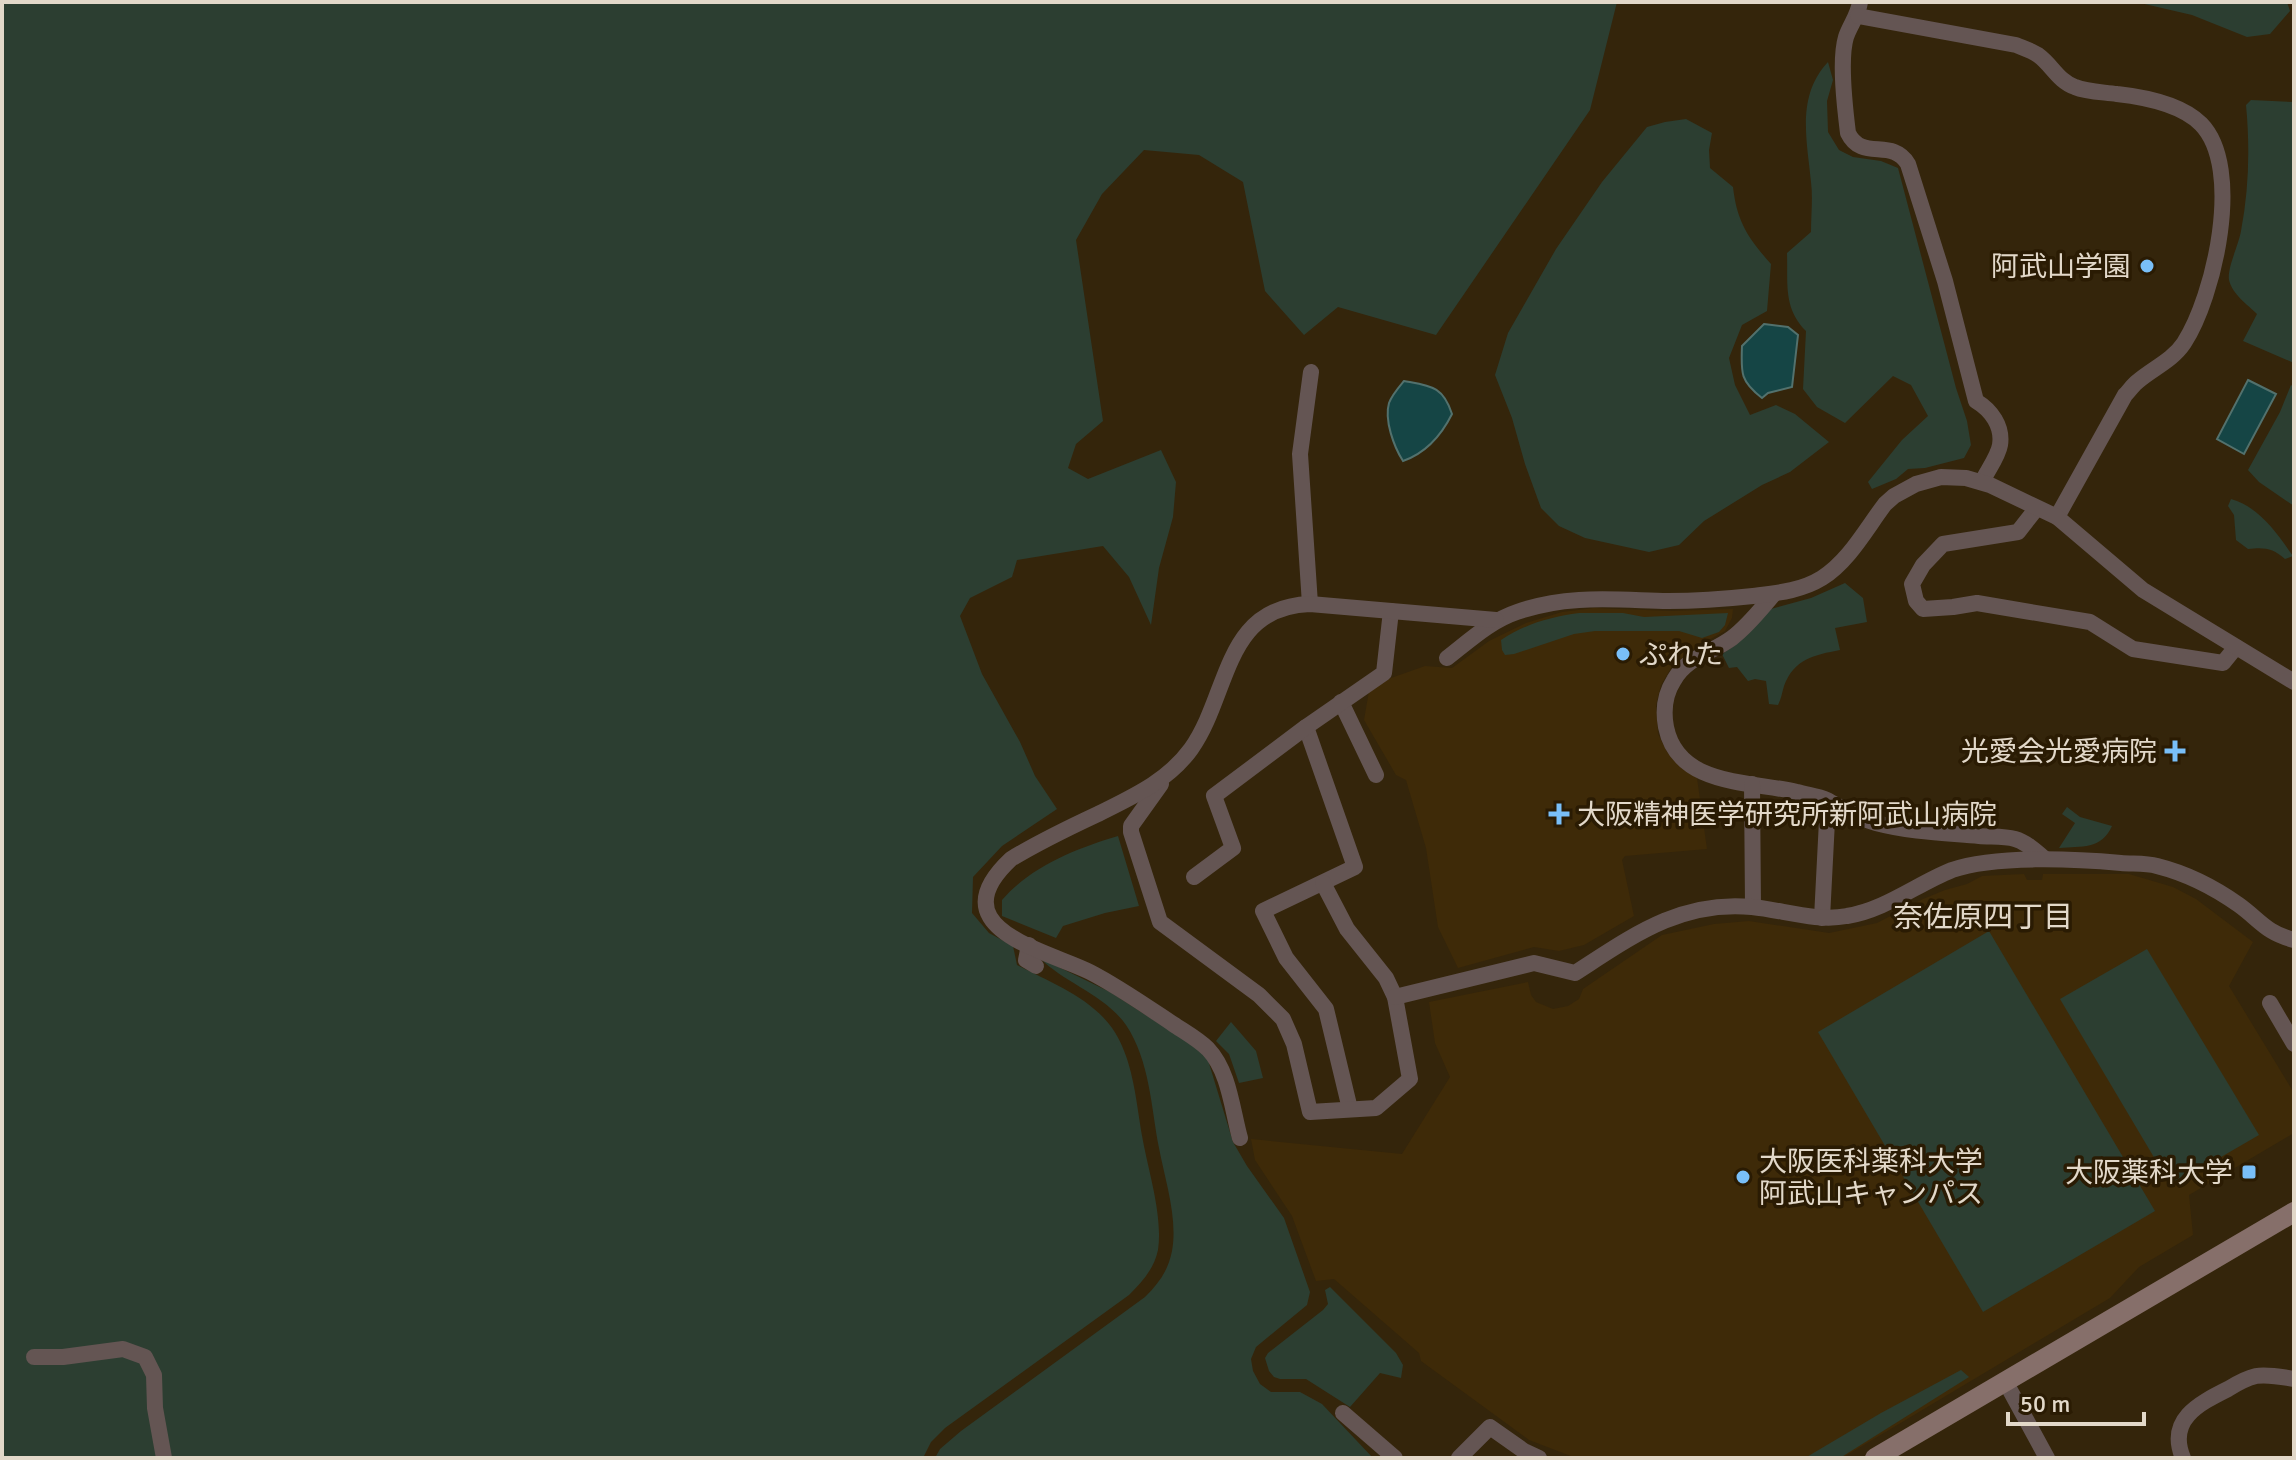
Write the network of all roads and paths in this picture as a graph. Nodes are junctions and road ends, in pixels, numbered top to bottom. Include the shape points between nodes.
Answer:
1 (1859, 9) edge
2 (1311, 372) dead end
3 (1982, 482) junction
4 (2036, 509) junction
5 (2057, 517) junction
6 (1774, 594) junction
7 (1310, 604) junction
8 (1391, 611) junction
9 (1496, 620) junction
10 (2236, 647) junction
11 (1447, 658) dead end
12 (2294, 682) edge
13 (1341, 702) junction
14 (1306, 727) junction
15 (1169, 773) junction
16 (1376, 775) dead end
17 (1752, 784) junction
18 (1828, 801) junction
19 (2045, 859) junction
20 (1194, 877) dead end
21 (1323, 883) junction
22 (1753, 907) junction
23 (1822, 918) junction
24 (2294, 940) edge
25 (1029, 945) junction
26 (1036, 966) dead end
27 (1395, 997) junction
28 (2270, 1003) dead end
29 (2294, 1044) edge
30 (1350, 1109) junction
31 (1240, 1138) dead end
32 (2294, 1212) edge
33 (34, 1357) dead end
34 (2294, 1379) edge
35 (2005, 1381) junction
36 (1343, 1413) dead end
37 (164, 1458) edge
38 (1395, 1458) edge
39 (1459, 1458) edge
40 (1539, 1458) edge
41 (1875, 1458) edge
42 (2047, 1458) edge
43 (2183, 1458) edge

1 - 3 street via 1843,55 1848,133 1859,146 1892,150 1908,164 1976,401 1989,409 1997,424 2000,446
1 - 5 street via 2016,45 2038,55 2076,88 2182,110 2214,142 2222,168 2220,236 2196,321 2183,346 2125,395
2 - 7 street via 1300,454
3 - 4 street
3 - 6 street via 1941,477 1905,489 1885,504 1832,571 1804,587
4 - 5 street
4 - 10 street via 2018,532 1943,544 1912,584 1916,601 1923,609 1977,603 2090,622 2133,649 2223,663
5 - 10 street via 2143,590
6 - 9 street via 1680,601 1584,599
6 - 17 street via 1735,637 1682,669 1665,703 1668,736 1687,764 1707,775
7 - 8 street
7 - 15 street via 1274,612 1251,627 1200,735
8 - 9 street
8 - 13 street via 1384,673
9 - 11 street
10 - 12 street
13 - 14 street
13 - 16 street
14 - 20 street via 1214,796 1233,848
14 - 21 street via 1355,867
15 - 25 street via 1035,845 998,871 988,886 988,914 998,928
15 - 30 street via 1131,826 1160,922 1279,1014 1294,1044 1310,1112
17 - 18 street
17 - 22 street
18 - 19 street via 1850,815 1900,829 2017,839
18 - 23 street
19 - 23 street via 1954,869 1868,910
19 - 24 street via 2157,866 2219,892 2274,934
21 - 27 street via 1347,929
21 - 30 street via 1263,911 1286,958 1326,1009
22 - 23 street
22 - 27 street via 1707,908 1663,920 1575,973 1534,963
25 - 26 street via 1026,960
25 - 31 street via 1090,972 1204,1045 1220,1066
27 - 30 street via 1410,1079 1376,1108
28 - 29 street
32 - 35 street
33 - 37 street via 123,1349 145,1357 154,1375
34 - 43 street via 2257,1375 2188,1413 2177,1444
35 - 41 street
35 - 42 street
36 - 38 street
39 - 40 street via 1490,1427

